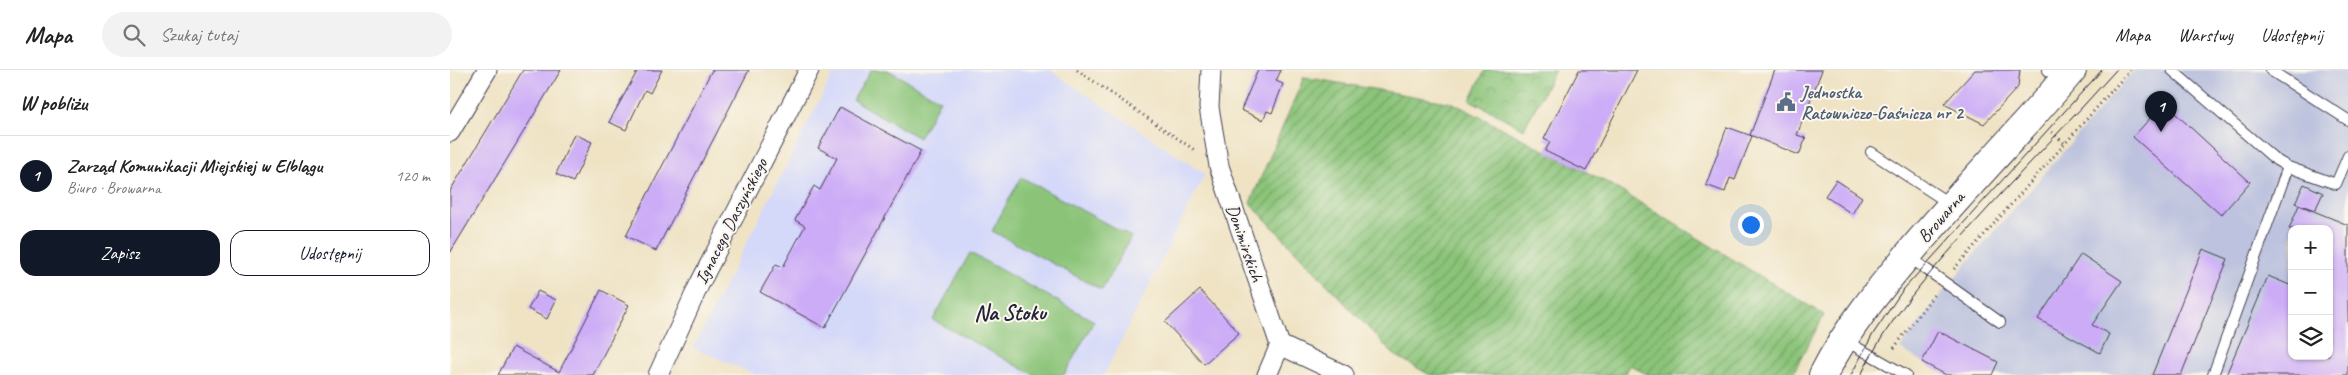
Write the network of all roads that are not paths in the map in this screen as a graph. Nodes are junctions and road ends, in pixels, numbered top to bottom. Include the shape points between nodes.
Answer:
1 (487, 70) edge
2 (809, 70) edge
3 (1210, 70) edge
4 (2172, 70) edge
5 (2270, 70) edge
6 (2061, 74) edge
7 (2348, 120) edge
8 (450, 132) edge
9 (1870, 152) dead end
10 (2348, 156) edge
11 (2288, 167) junction
12 (1951, 204) junction
13 (1908, 255) junction
14 (2000, 322) dead end
15 (1843, 339) junction
16 (1280, 345) junction
17 (658, 375) edge
18 (1267, 375) edge
19 (1344, 375) edge
20 (1823, 375) edge
21 (1906, 375) edge
22 (2213, 375) edge

1 - 8 street
2 - 17 street, Ignacego Daszyńskiego via 699,285
3 - 16 street, Donimirskich via 1209,107 1219,166
4 - 11 lane
5 - 7 lane
6 - 12 main road, Browarna
9 - 12 lane
10 - 11 lane via 2336,184
11 - 22 lane
12 - 13 main road, Browarna
13 - 14 lane
13 - 15 main road, Browarna
15 - 20 main road, Browarna
15 - 21 lane
16 - 18 street
16 - 19 street

